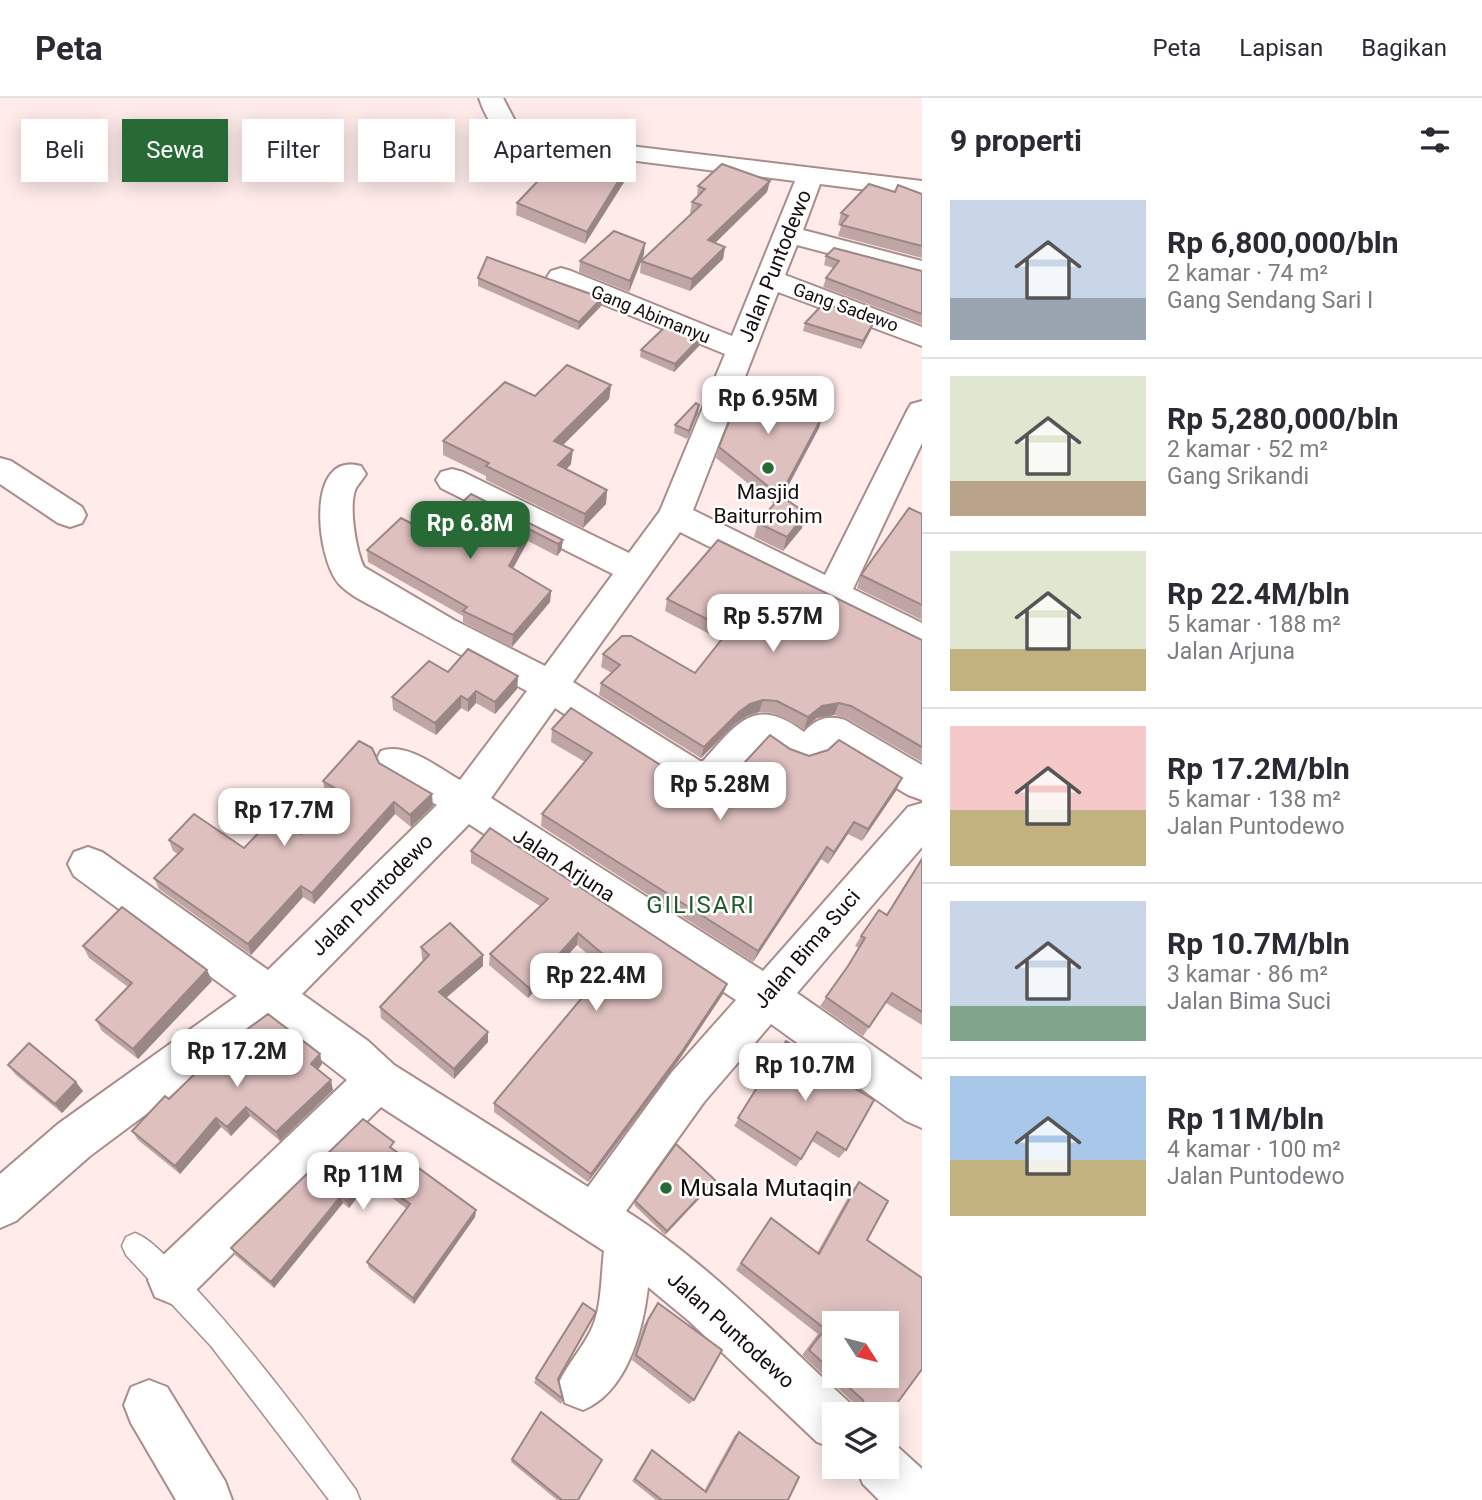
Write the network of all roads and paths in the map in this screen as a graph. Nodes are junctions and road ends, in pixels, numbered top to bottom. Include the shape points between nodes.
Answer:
1 (491, 98) edge
2 (811, 175) junction
3 (922, 189) edge
4 (787, 234) junction
5 (922, 270) edge
6 (561, 277) dead end
7 (769, 279) junction
8 (922, 337) edge
9 (741, 350) junction
10 (922, 411) edge
11 (0, 469) edge
12 (350, 474) dead end
13 (452, 480) dead end
14 (70, 515) dead end
15 (675, 515) junction
16 (636, 571) junction
17 (833, 595) junction
18 (922, 639) edge
19 (550, 686) junction
20 (394, 762) dead end
21 (922, 784) edge
22 (466, 802) junction
23 (922, 819) edge
24 (88, 864) dead end
25 (765, 996) junction
26 (270, 997) junction
27 (378, 1080) junction
28 (922, 1107) edge
29 (0, 1205) edge
30 (611, 1229) junction
31 (135, 1246) dead end
32 (172, 1280) junction
33 (583, 1385) dead end
34 (149, 1405) dead end
35 (822, 1412) edge
36 (895, 1479) edge
37 (206, 1500) edge
38 (346, 1500) edge
39 (917, 1500) edge

1 - 2 street via 507,130 534,142
2 - 3 street
2 - 4 street, Jalan Puntodewo
4 - 5 street
4 - 7 street, Jalan Puntodewo
6 - 9 street, Gang Abimanyu
7 - 8 street, Gang Sadewo
7 - 9 street, Jalan Puntodewo
9 - 15 street, Jalan Puntodewo
10 - 17 street
11 - 14 street
12 - 19 street via 339,488 337,515 341,555 351,575
13 - 16 street
15 - 16 street, Jalan Puntodewo
15 - 17 street
16 - 19 street, Jalan Puntodewo
17 - 18 street
19 - 21 street via 694,776 714,775 762,727 805,751 832,731
19 - 22 street, Jalan Puntodewo
20 - 22 street, Jalan Arjuna
22 - 25 street, Jalan Arjuna
22 - 26 street, Jalan Puntodewo
23 - 25 street, Jalan Bima Suci
24 - 26 street
25 - 28 street, Jalan Arjuna
25 - 30 street, Jalan Bima Suci via 688,1087
26 - 27 street, Jalan Puntodewo via 353,1056
26 - 29 street via 74,1140
27 - 30 street, Jalan Puntodewo
27 - 32 street
30 - 33 street via 620,1319 610,1346
30 - 35 street, Jalan Puntodewo via 706,1304
31 - 32 lane
32 - 38 lane via 242,1362
34 - 37 street
36 - 39 street

